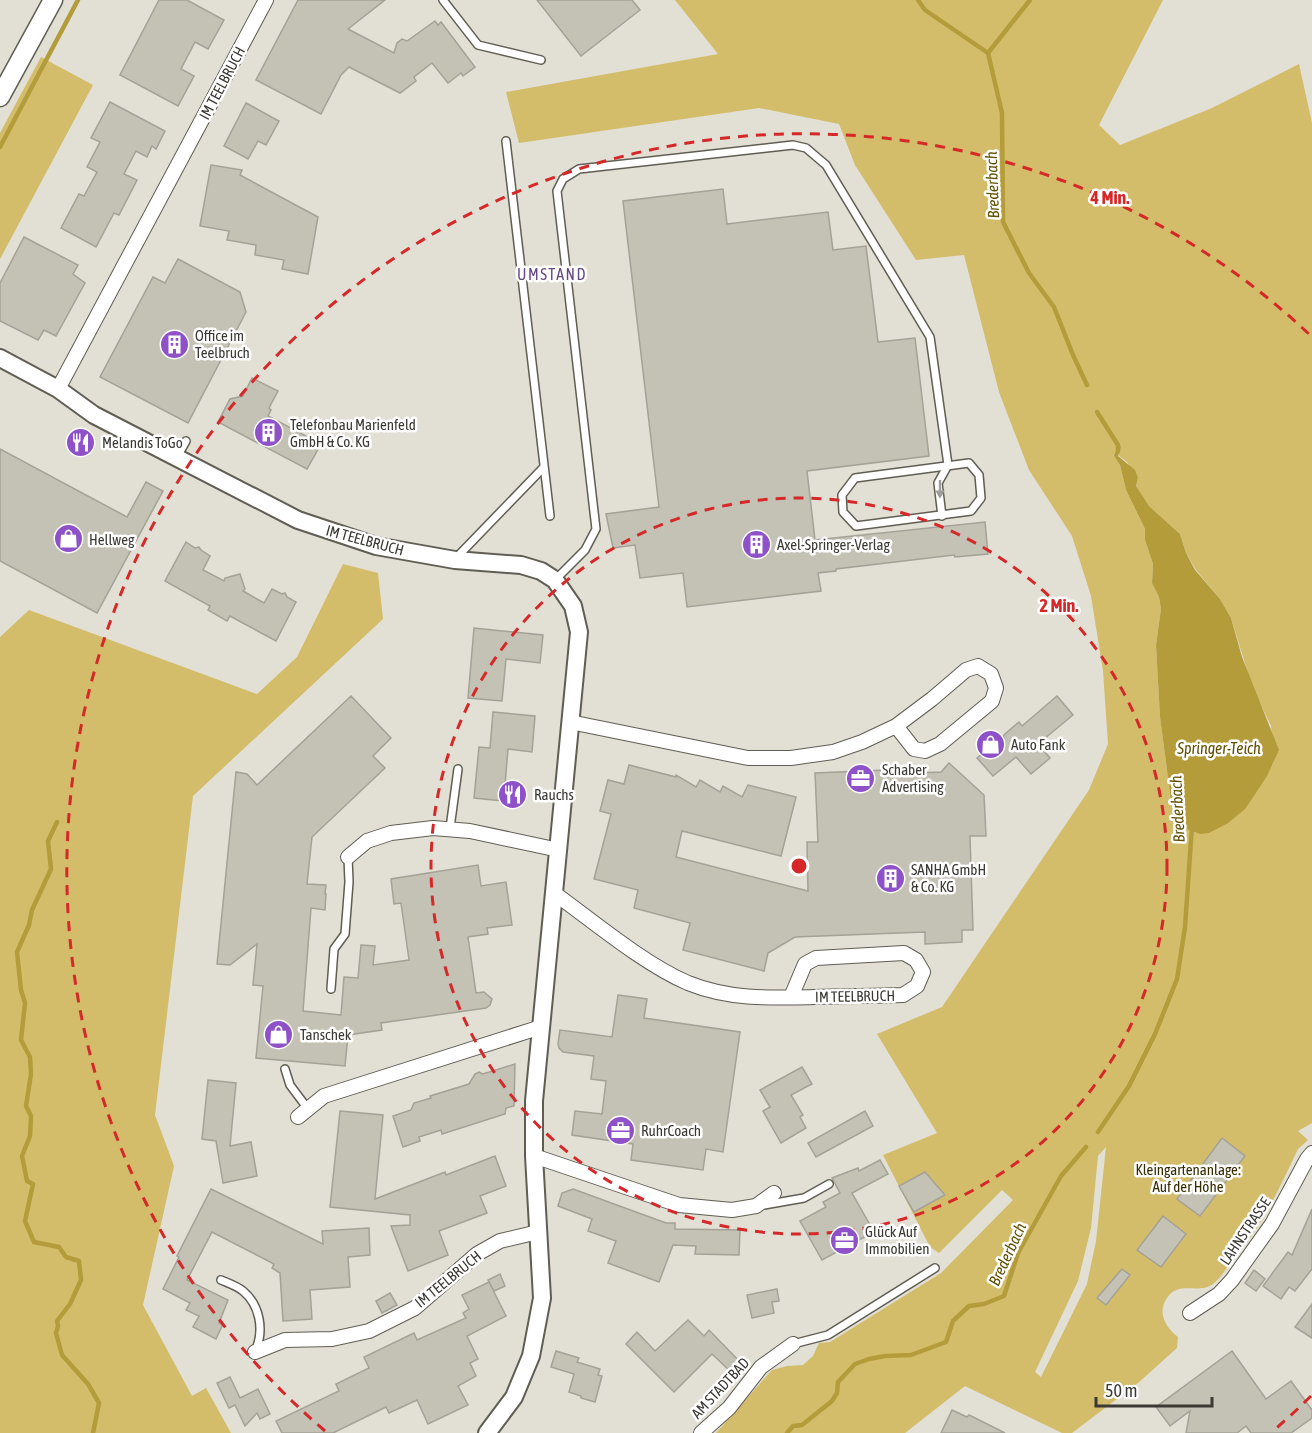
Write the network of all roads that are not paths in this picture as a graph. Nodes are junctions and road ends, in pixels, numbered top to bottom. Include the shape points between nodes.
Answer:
1 (53, 0) edge
2 (266, 0) edge
3 (442, 0) edge
4 (541, 60) dead end
5 (0, 97) edge
6 (506, 141) dead end
7 (0, 358) edge
8 (58, 389) junction
9 (186, 441) dead end
10 (177, 457) junction
11 (948, 465) junction
12 (543, 468) junction
13 (550, 516) dead end
14 (942, 516) junction
15 (454, 560) junction
16 (555, 580) junction
17 (570, 722) junction
18 (896, 726) junction
19 (458, 770) dead end
20 (450, 828) junction
21 (560, 850) junction
22 (348, 857) joint
23 (554, 893) junction
24 (331, 989) dead end
25 (791, 997) junction
26 (541, 1027) junction
27 (285, 1069) dead end
28 (303, 1113) joint
29 (1312, 1153) edge
30 (534, 1155) junction
31 (829, 1184) dead end
32 (774, 1193) dead end
33 (756, 1206) junction
34 (538, 1232) junction
35 (935, 1268) dead end
36 (221, 1280) dead end
37 (1190, 1313) dead end
38 (793, 1344) joint
39 (255, 1352) joint
40 (487, 1433) edge
41 (701, 1433) edge

1 - 5 main road
2 - 8 street, IM TEELBRUCH
3 - 4 lane via 478,45
6 - 12 lane
7 - 8 street, IM TEELBRUCH
8 - 10 street, IM TEELBRUCH via 94,415
9 - 10 lane
10 - 15 street, IM TEELBRUCH via 298,520 376,546
11 -> 14 lane via 938,483
11 - 14 lane via 969,463 980,476 981,498 970,511
11 - 14 lane via 855,478 842,495 843,512 855,526
11 - 16 lane via 930,337 825,165 806,148 793,145 579,169 563,179 557,191 596,529 585,550
12 - 13 lane
12 - 15 lane
15 - 16 street, IM TEELBRUCH via 521,565
16 - 17 street, IM TEELBRUCH via 573,606 579,632
17 - 18 street via 748,758 791,758 833,752
17 - 21 street, IM TEELBRUCH
18 - 18 street via 914,749 925,751 940,744 992,701 996,688 991,674 978,666 966,670
19 - 20 lane
20 - 21 street
20 - 22 street via 391,833 366,841
21 - 23 street, IM TEELBRUCH
22 - 24 lane via 345,934 334,949
23 - 25 street, IM TEELBRUCH via 645,958 688,982 726,994
23 - 26 street, IM TEELBRUCH
25 - 25 street, IM TEELBRUCH via 903,995 917,986 922,972 916,960 904,953 816,958 805,964
26 - 28 street via 324,1096
26 - 30 street, IM TEELBRUCH
27 - 28 lane
29 - 37 street, LAHNSTRASSE via 1272,1224 1232,1280 1220,1294
30 - 33 street via 678,1205 732,1210
30 - 34 street, IM TEELBRUCH
31 - 33 lane via 804,1198
32 - 33 street
34 - 39 street, IM TEELBRUCH via 500,1241 477,1254 415,1308 369,1331 332,1339 285,1340
34 - 40 street, IM TEELBRUCH via 542,1298 531,1356 514,1397
35 - 38 lane via 828,1335
36 - 39 lane via 242,1290 255,1307 261,1331
38 - 41 street, AM STADTBAD via 761,1367 729,1408

